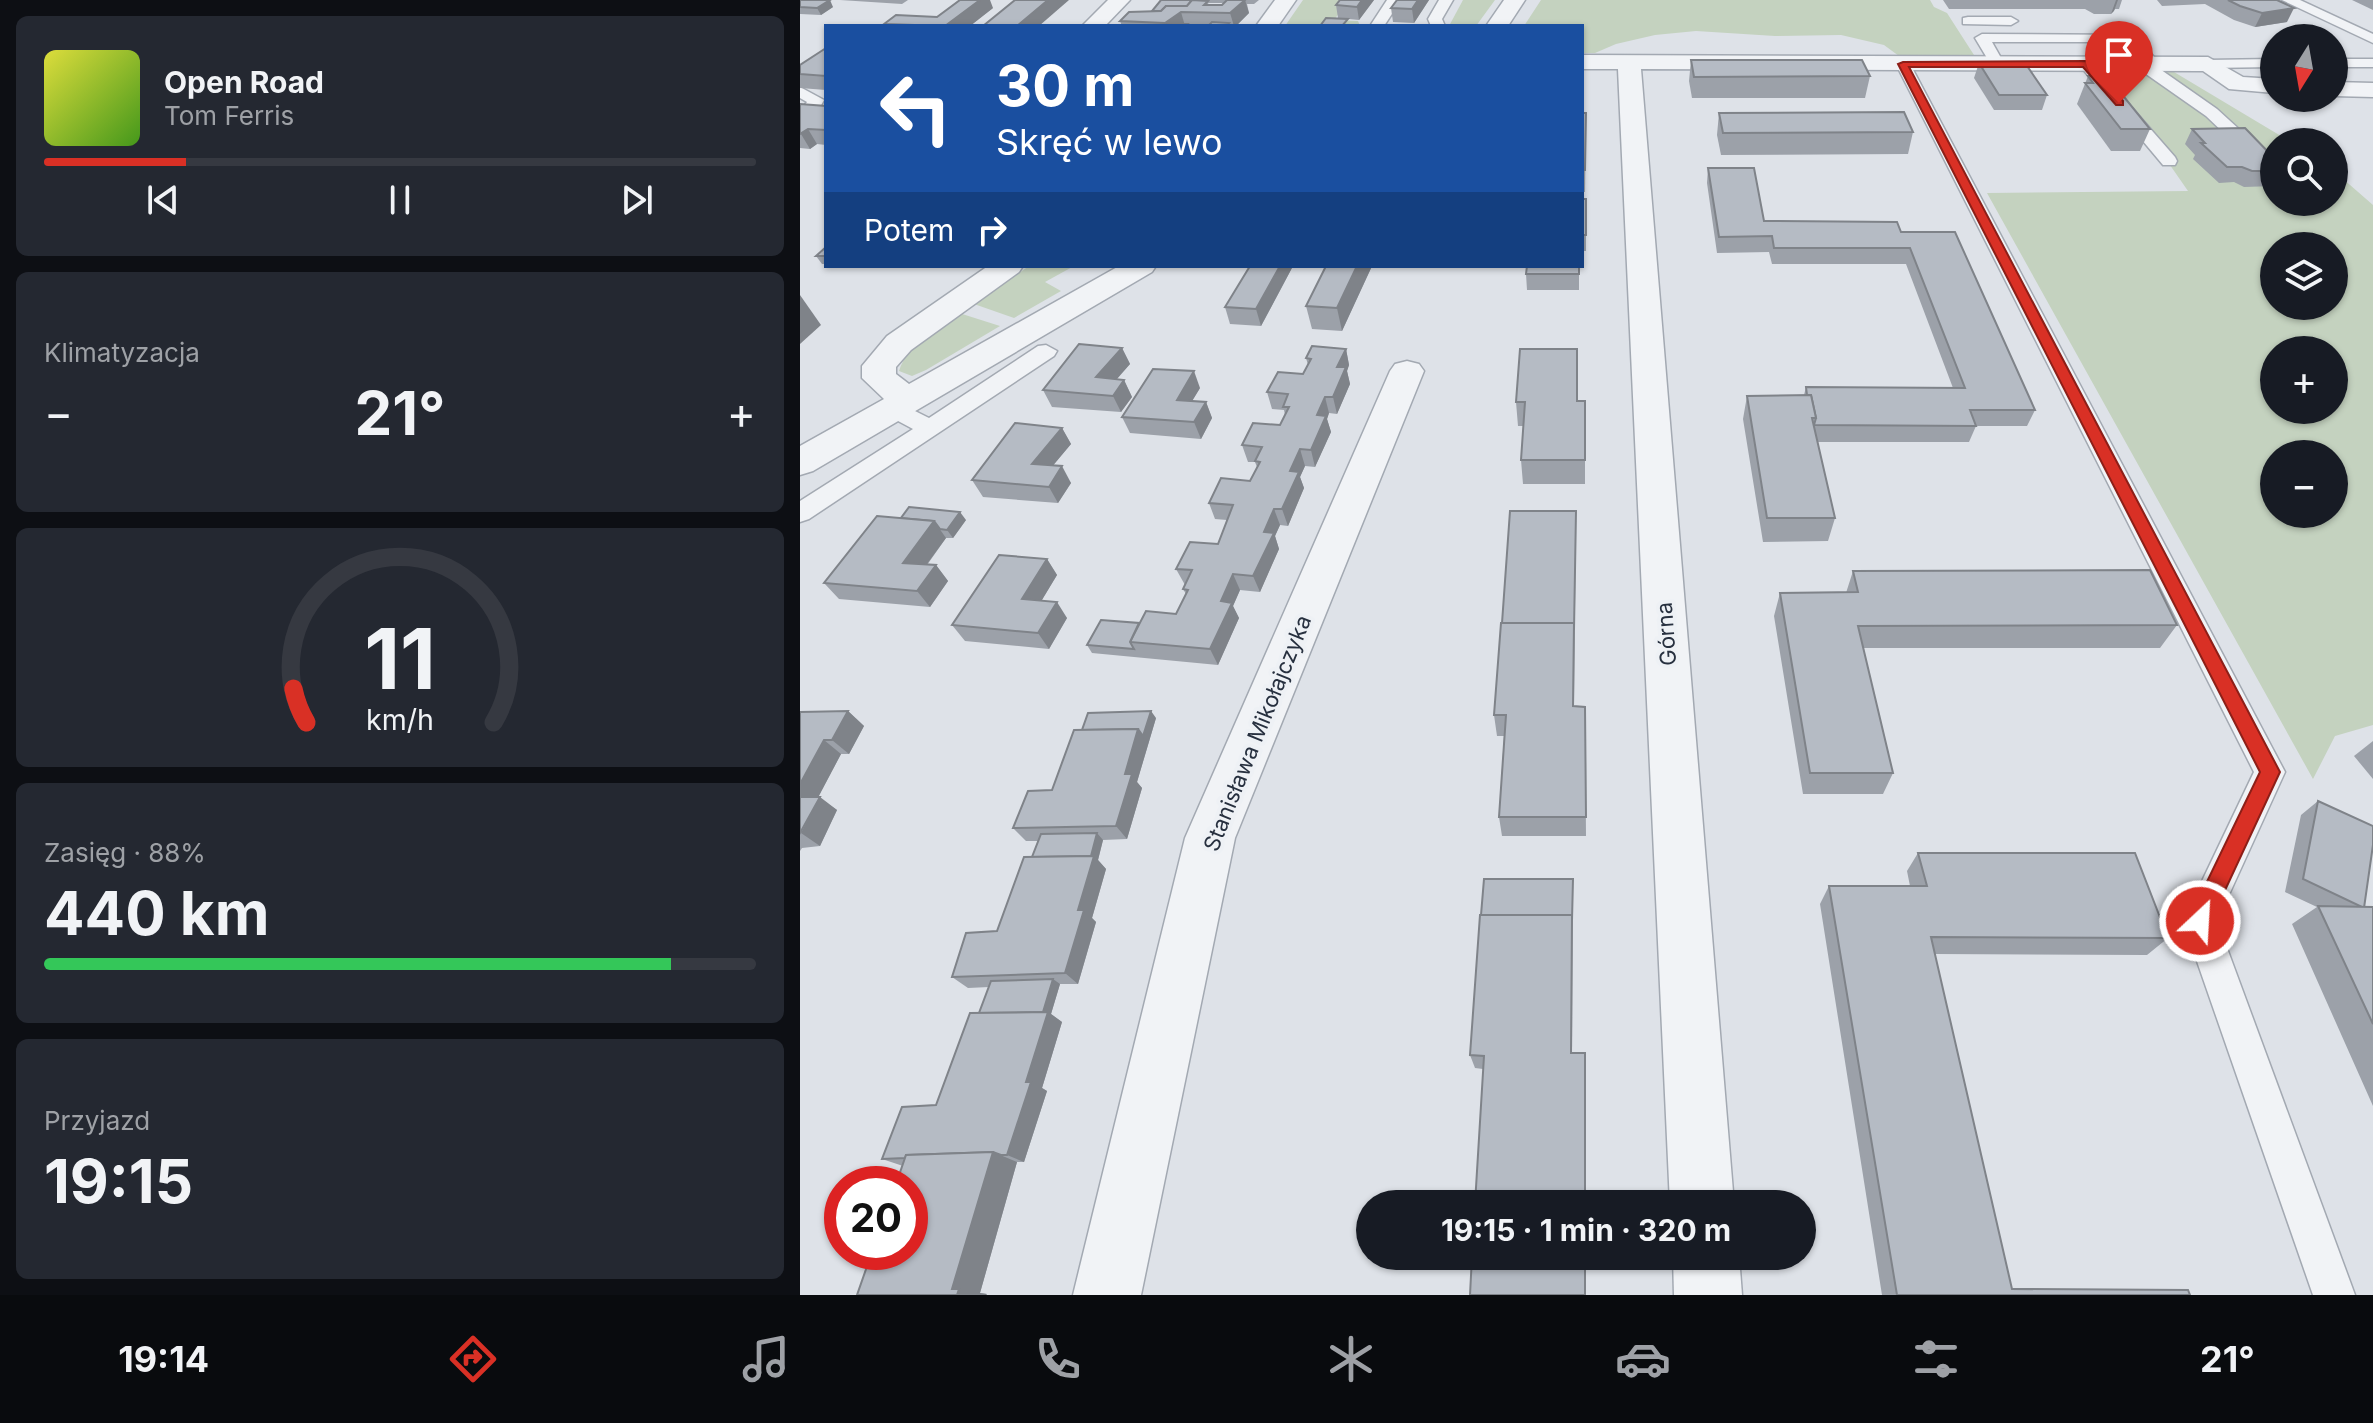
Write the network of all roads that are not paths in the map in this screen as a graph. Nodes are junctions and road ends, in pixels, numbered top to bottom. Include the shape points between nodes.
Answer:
1 (1120, 0) edge
2 (1286, 0) edge
3 (1394, 0) edge
4 (1446, 0) edge
5 (1515, 0) edge
6 (2289, 0) edge
7 (1968, 21) dead end
8 (2029, 21) dead end
9 (2110, 23) dead end
10 (1095, 24) edge
11 (1268, 24) edge
12 (1378, 24) edge
13 (1437, 24) edge
14 (1498, 24) edge
15 (2130, 38) junction
16 (2373, 39) edge
17 (1584, 62) edge
18 (1629, 63) junction
19 (2260, 63) edge
20 (2348, 63) edge
21 (2373, 63) edge
22 (1903, 64) junction
23 (2086, 64) junction
24 (2147, 64) junction
25 (2208, 64) junction
26 (1998, 65) junction
27 (2260, 85) edge
28 (2348, 89) edge
29 (2373, 90) edge
30 (800, 92) edge
31 (800, 116) edge
32 (2260, 157) edge
33 (2169, 161) dead end
34 (1005, 268) edge
35 (1138, 268) edge
36 (1046, 351) dead end
37 (1407, 371) dead end
38 (901, 405) junction
39 (930, 428) junction
40 (800, 462) edge
41 (800, 513) edge
42 (1701, 1190) edge
43 (1707, 1270) edge
44 (1107, 1295) edge
45 (1708, 1295) edge
46 (2334, 1295) edge

1 - 10 street
2 - 11 street
3 - 12 lane
4 - 13 lane
5 - 14 street
6 - 16 lane
7 - 8 lane
9 - 15 lane
15 - 24 lane
15 - 26 lane via 1982,38
17 - 18 street
18 - 22 street
18 - 42 street, Górna
19 - 25 lane
20 - 21 lane
22 - 26 street
22 - 46 lane via 2270,772 2200,921
23 - 24 street
23 - 26 street
23 - 33 lane
24 - 25 street
24 - 32 lane via 2225,122
25 - 27 street via 2237,84
28 - 29 street
30 - 31 lane via 816,100 809,113
34 - 38 street via 899,343 879,366 879,378
35 - 38 street
36 - 39 lane
37 - 44 street, Stanisława Mikołajczyka via 1210,838
38 - 39 lane
38 - 40 street
39 - 41 lane
43 - 45 street

